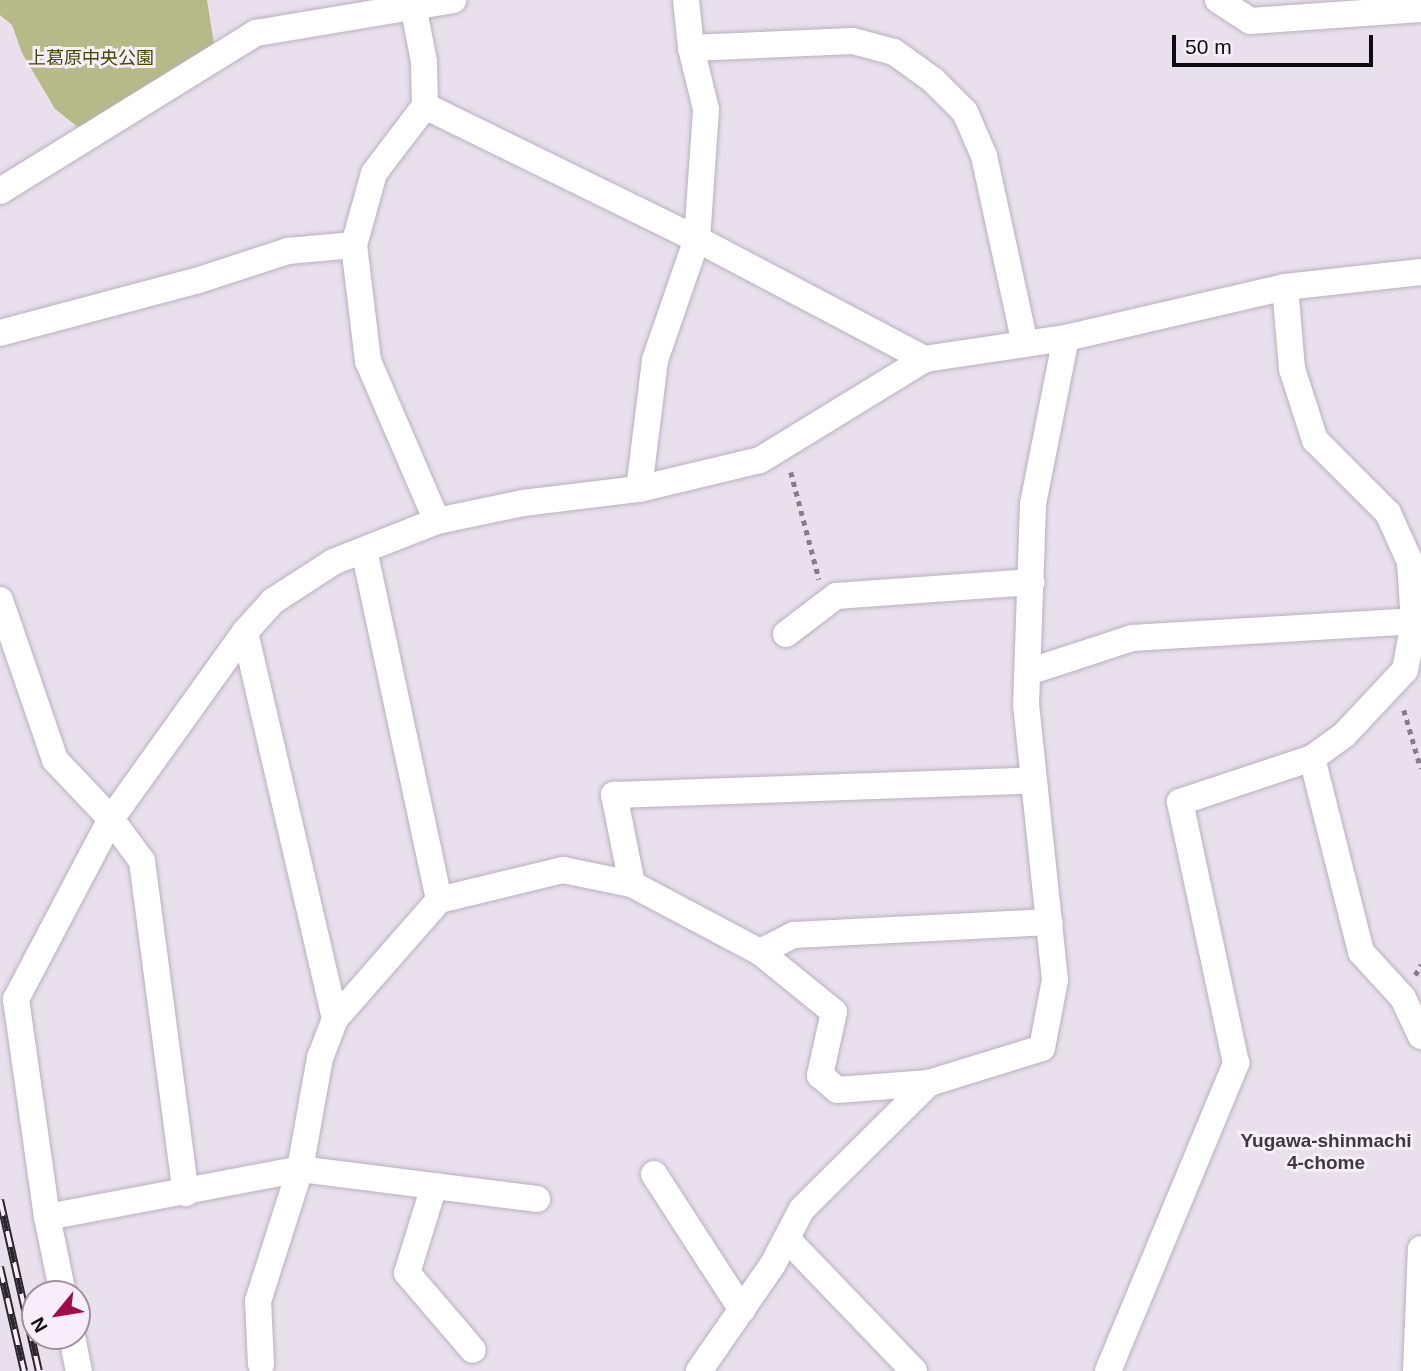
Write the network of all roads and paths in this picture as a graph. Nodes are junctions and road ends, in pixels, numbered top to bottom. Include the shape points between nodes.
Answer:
1 (453, 0) edge
2 (686, 0) edge
3 (1217, 0) edge
4 (413, 2) edge
5 (1421, 9) edge
6 (691, 48) junction
7 (425, 106) junction
8 (0, 191) edge
9 (696, 239) junction
10 (354, 245) junction
11 (1421, 272) edge
12 (1284, 287) junction
13 (0, 333) edge
14 (1066, 338) junction
15 (1025, 344) junction
16 (925, 359) junction
17 (784, 446) junction
18 (639, 489) junction
19 (437, 521) junction
20 (364, 550) junction
21 (1415, 559) edge
22 (1031, 582) junction
23 (836, 596) junction
24 (0, 600) edge
25 (1417, 622) edge
26 (245, 632) junction
27 (786, 634) dead end
28 (1028, 672) junction
29 (1395, 680) junction
30 (1312, 758) junction
31 (1421, 769) edge
32 (1034, 780) junction
33 (111, 819) junction
34 (632, 884) junction
35 (439, 900) junction
36 (1050, 922) junction
37 (760, 952) junction
38 (1412, 995) edge
39 (8, 1002) edge
40 (335, 1019) junction
41 (1421, 1036) edge
42 (929, 1083) junction
43 (300, 1169) junction
44 (654, 1174) dead end
45 (434, 1186) junction
46 (186, 1193) junction
47 (537, 1199) dead end
48 (47, 1217) junction
49 (787, 1238) junction
50 (1421, 1249) edge
51 (61, 1280) edge
52 (742, 1310) junction
53 (75, 1350) edge
54 (473, 1350) dead end
55 (261, 1364) dead end
56 (79, 1371) edge
57 (699, 1371) edge
58 (914, 1371) edge
59 (1108, 1371) edge
60 (1416, 1371) edge

1 - 4 street
2 - 6 street
3 - 5 street via 1250,21
4 - 7 street via 425,62
4 - 8 street via 256,33
6 - 9 street via 706,109
6 - 15 street via 853,41 894,52 933,80 965,112 984,156 994,220
7 - 9 street
7 - 10 street via 374,173
9 - 16 street
9 - 18 street via 655,360
10 - 13 street via 288,251 196,281
10 - 19 street via 368,361
11 - 12 street
12 - 14 street
12 - 21 street via 1292,369 1315,440 1388,513
14 - 15 street
14 - 22 street via 1033,504
15 - 16 street
16 - 17 street
17 - 18 street via 760,460
17 - 23 path via 821,585
18 - 19 street via 523,503
19 - 20 street
20 - 26 street via 333,562 273,601
20 - 35 street
21 - 25 street
22 - 23 street
22 - 28 street
23 - 27 street
24 - 33 street via 55,760
25 - 28 street via 1132,638
25 - 29 street via 1405,670
26 - 33 street
26 - 40 street
28 - 32 street via 1026,706
29 - 30 street via 1344,735
29 - 31 path
30 - 38 street via 1361,952
30 - 59 street via 1180,802 1236,1063
32 - 34 street via 614,795
32 - 36 street
33 - 39 street
33 - 46 street via 142,861
34 - 35 street via 563,870
34 - 37 street
35 - 40 street
36 - 37 street via 794,935
36 - 42 street via 1055,980 1042,1048
37 - 42 street via 834,1012 820,1075 837,1090
38 - 41 street
39 - 48 street
40 - 43 street via 320,1058
42 - 49 street via 802,1209
43 - 45 street
43 - 46 street
43 - 55 street via 258,1301
44 - 52 street
45 - 47 street
45 - 54 street via 407,1273
46 - 48 street
48 - 51 street
49 - 52 street
49 - 58 street
50 - 60 street
52 - 57 street
53 - 56 street

